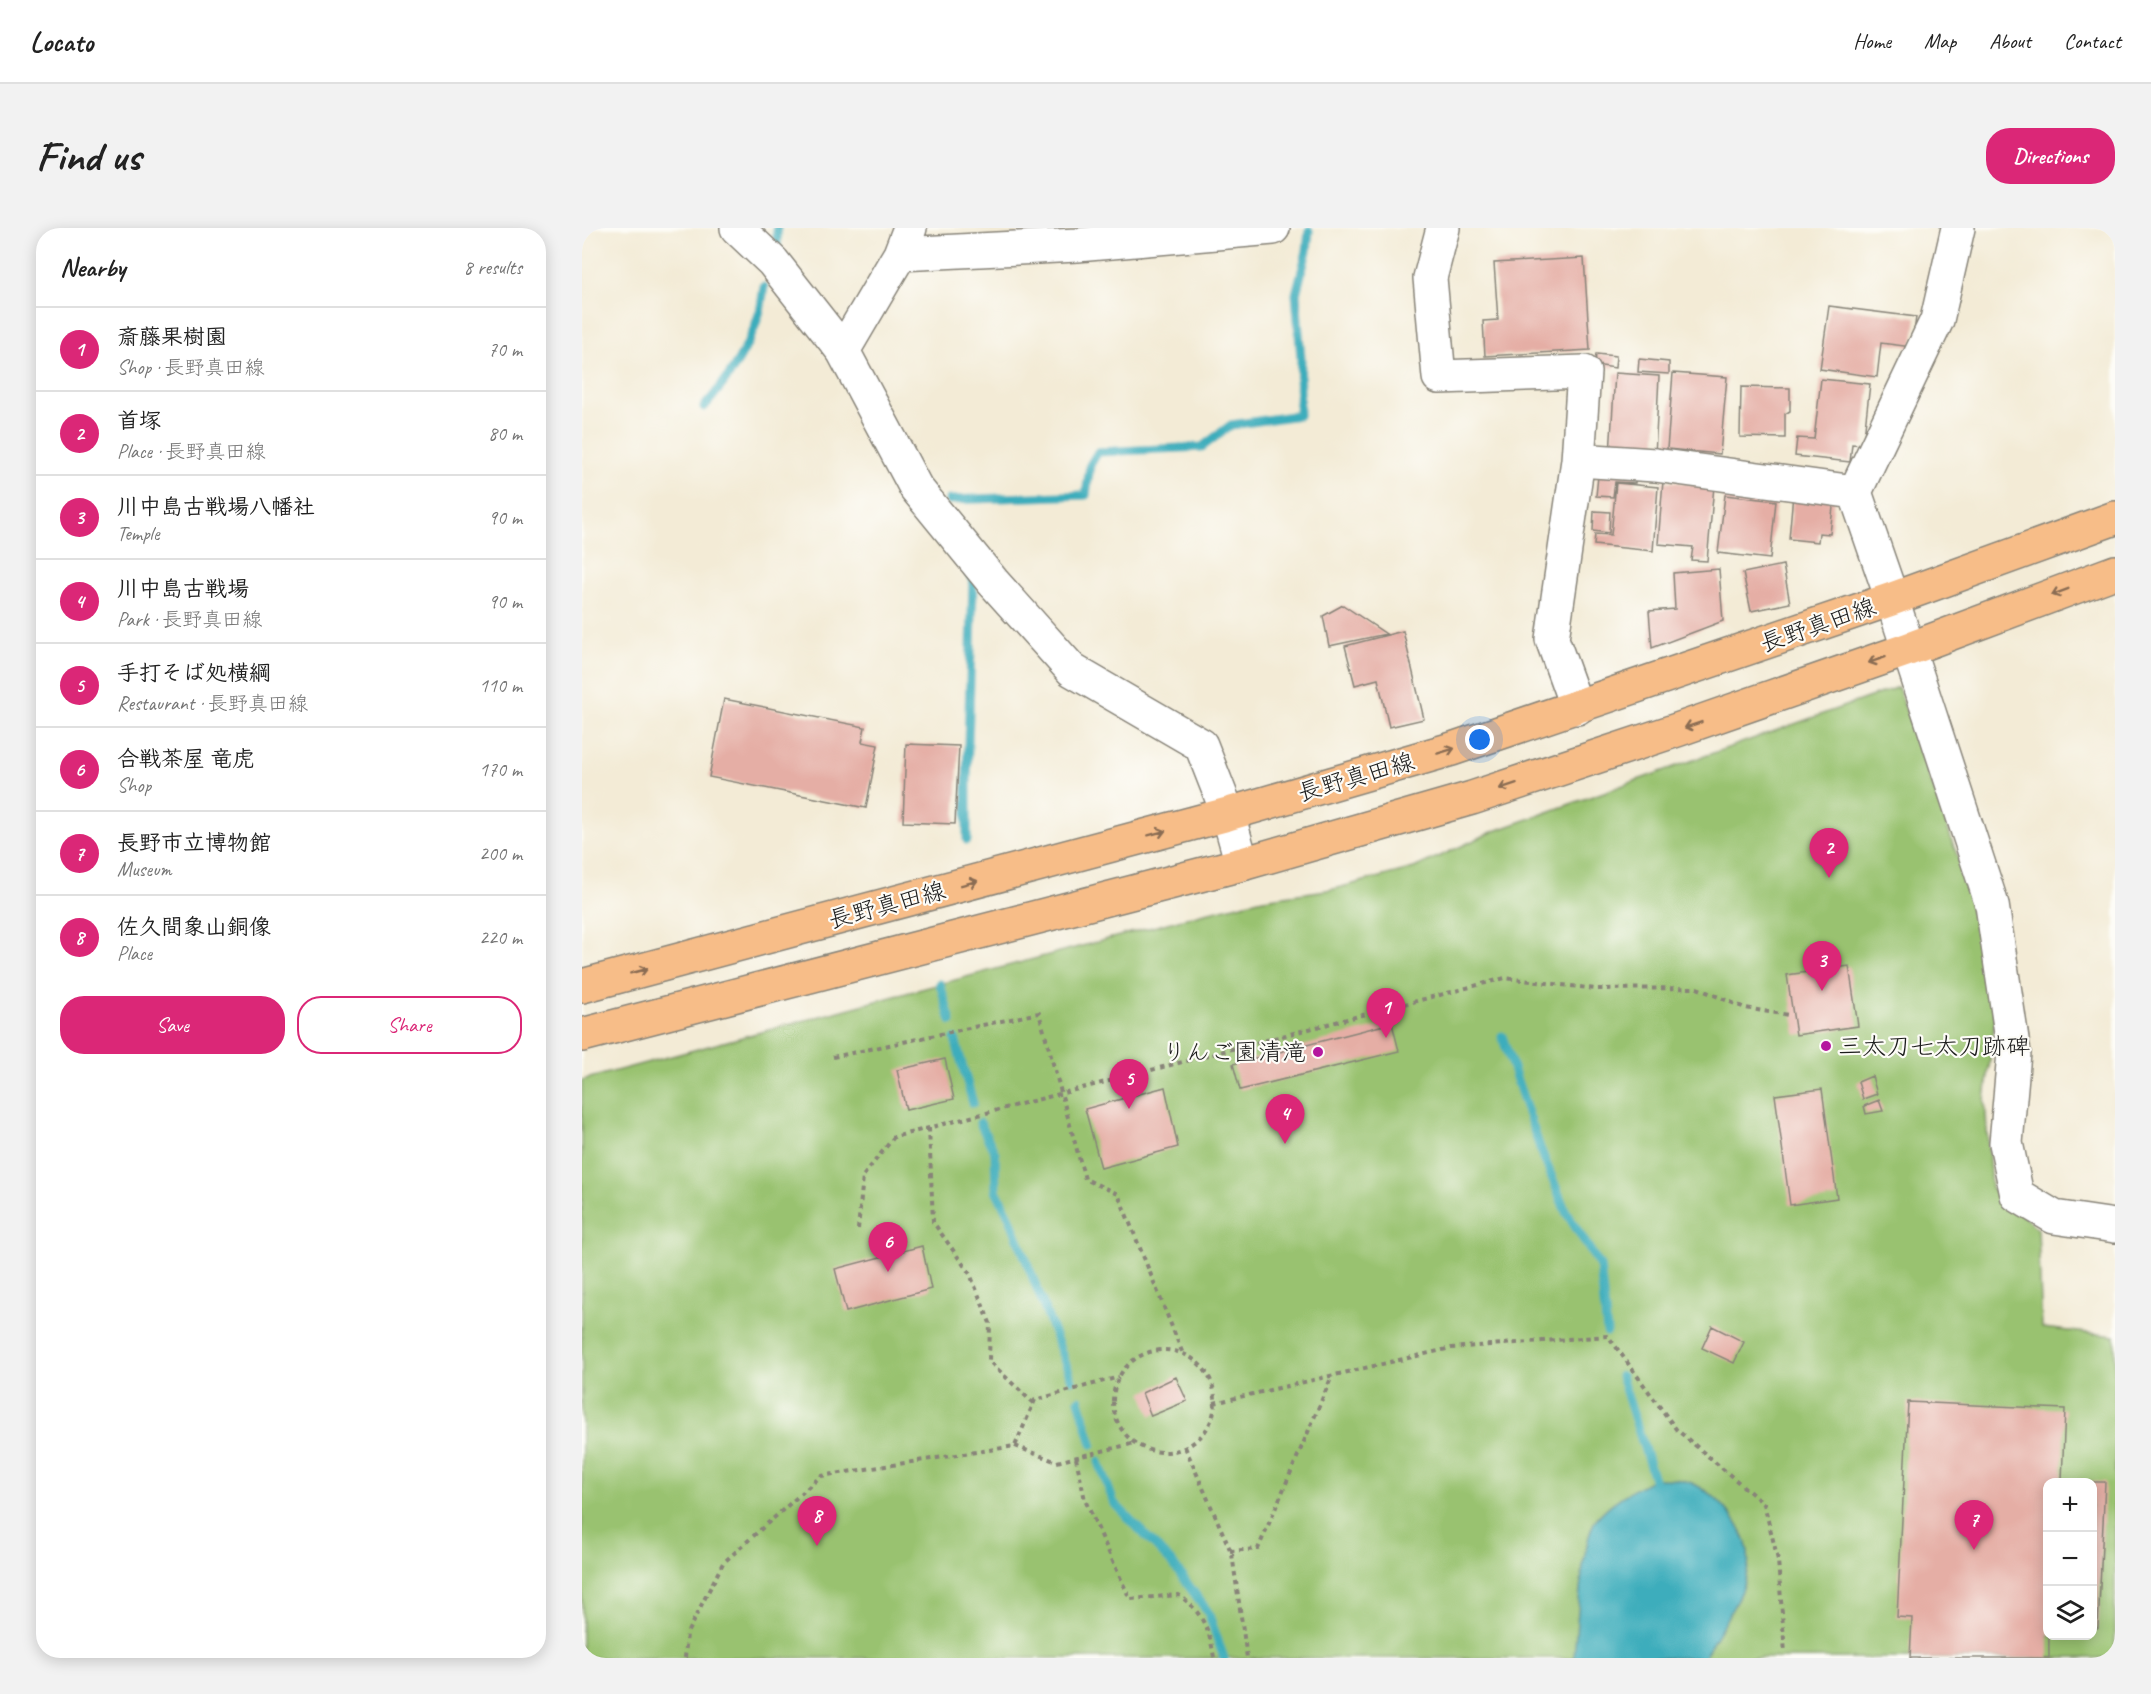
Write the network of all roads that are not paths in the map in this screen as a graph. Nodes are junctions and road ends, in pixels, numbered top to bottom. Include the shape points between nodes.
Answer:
1 (737, 228) edge
2 (1274, 228) edge
3 (1443, 228) edge
4 (1958, 228) edge
5 (905, 241) edge
6 (843, 351) junction
7 (1578, 460) junction
8 (1855, 492) junction
9 (2115, 518) edge
10 (2115, 572) edge
11 (1892, 599) junction
12 (1909, 649) junction
13 (1577, 708) junction
14 (1228, 814) junction
15 (1242, 864) junction
16 (582, 986) edge
17 (582, 1035) edge
18 (2115, 1226) edge

1 - 6 street via 773,262
2 - 5 street via 1077,244
3 - 7 street via 1430,278 1439,378 1584,372
4 - 8 street via 1937,320
5 - 6 street
6 - 14 street via 916,488 993,582 1072,670 1201,746
7 - 8 street via 1655,465
7 - 13 street via 1552,639
8 - 11 street
9 - 11 main road, 長野真田線
10 -> 12 main road, 長野真田線
11 - 12 street
11 - 13 main road, 長野真田線
12 -> 15 main road, 長野真田線 via 1472,798
12 - 18 street via 1992,905 2014,1053 2006,1143 2017,1195 2054,1217
14 -> 13 main road, 長野真田線
14 - 15 street
16 -> 14 main road, 長野真田線
15 - 17 main road, 長野真田線

